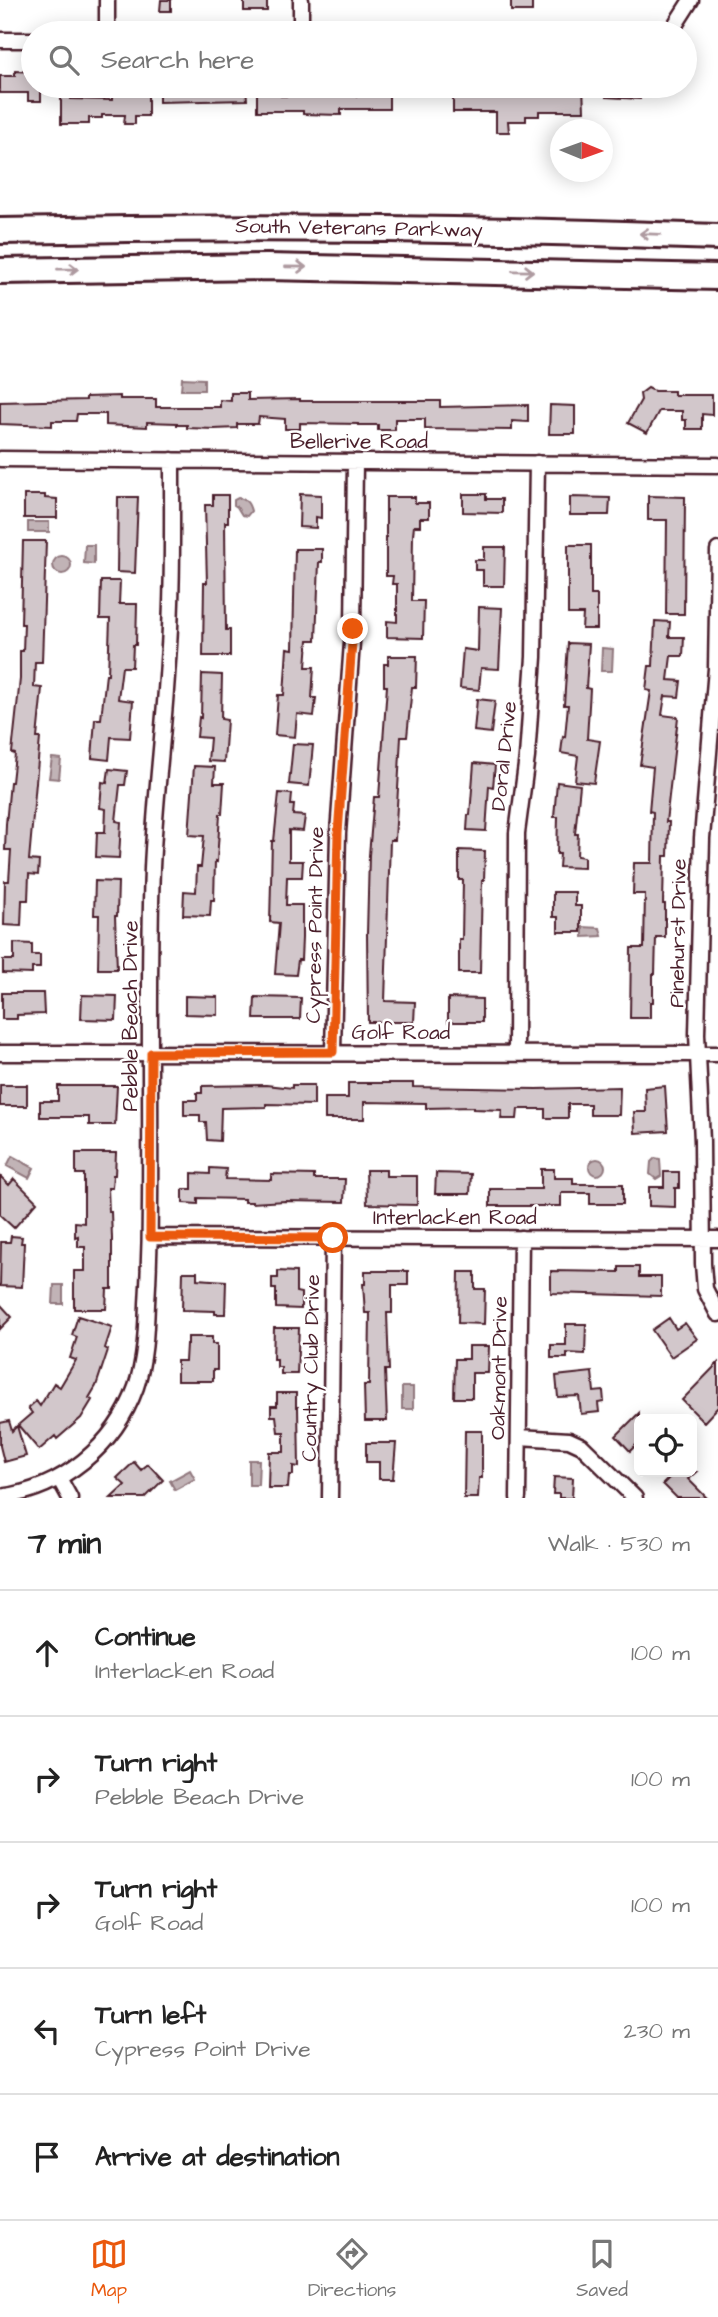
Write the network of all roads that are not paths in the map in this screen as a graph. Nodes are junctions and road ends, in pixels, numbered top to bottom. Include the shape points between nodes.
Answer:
1 (107, 0) edge
2 (301, 0) edge
3 (691, 0) edge
4 (107, 21) edge
5 (301, 21) edge
6 (678, 21) edge
7 (0, 40) edge
8 (21, 40) edge
9 (0, 231) edge
10 (718, 237) edge
11 (0, 271) edge
12 (718, 277) edge
13 (0, 459) edge
14 (172, 460) junction
15 (355, 463) junction
16 (537, 463) junction
17 (718, 465) edge
18 (718, 550) edge
19 (333, 1052) junction
20 (0, 1053) edge
21 (151, 1053) junction
22 (516, 1053) junction
23 (698, 1054) junction
24 (718, 1054) edge
25 (150, 1237) junction
26 (333, 1238) junction
27 (521, 1238) junction
28 (702, 1239) junction
29 (718, 1239) edge
30 (718, 1314) edge
31 (519, 1437) junction
32 (59, 1478) junction
33 (0, 1497) edge
34 (70, 1498) edge
35 (330, 1498) edge
36 (518, 1498) edge
37 (635, 1498) edge

1 - 4 street
2 - 5 street
3 - 6 street
7 - 8 street
10 -> 9 highway, South Veterans Parkway via 385,228
11 -> 12 highway, South Veterans Parkway via 267,267
13 - 14 street, Bellerive Road
14 - 15 street, Bellerive Road
14 - 21 street, Pebble Beach Drive via 169,660 152,867
15 - 16 street, Bellerive Road
15 - 19 street, Cypress Point Drive via 353,629 338,833
16 - 17 street, Bellerive Road
16 - 22 street, Doral Drive via 534,644 517,833
18 - 23 street, Pinehurst Drive via 716,668 702,838
19 - 21 street, Golf Road
19 - 22 street, Golf Road
20 - 21 street, Golf Road
21 - 25 street, Pebble Beach Drive
22 - 23 street, Golf Road
23 - 24 street, Golf Road
23 - 28 street, Pinehurst Drive
25 - 26 street, Interlacken Road
25 - 32 street, Pebble Beach Drive via 145,1348 135,1389 121,1419 104,1440
26 - 27 street, Interlacken Road
26 - 35 street, Country Club Drive
27 - 28 street, Interlacken Road
27 - 31 street, Oakmont Drive
28 - 29 street, Interlacken Road
28 - 30 street, Pinehurst Drive via 705,1289
31 - 36 street, Oakmont Drive
31 - 37 street via 569,1440 582,1446
32 - 33 street, Pebble Beach Drive via 31,1491
32 - 34 street

